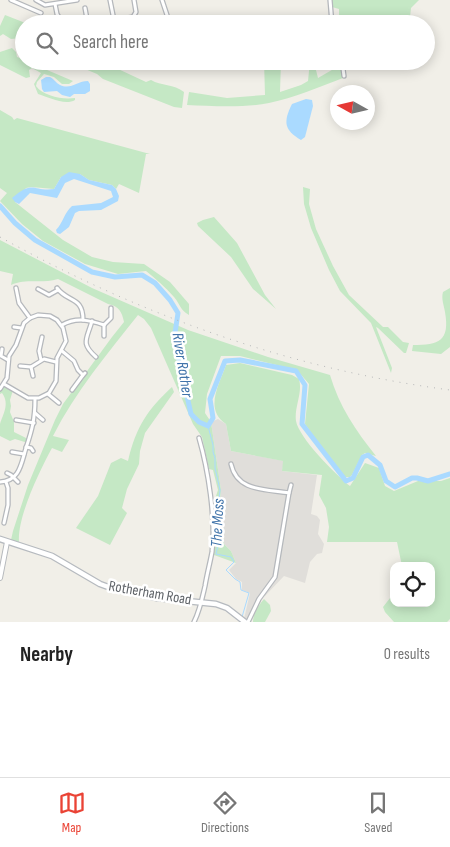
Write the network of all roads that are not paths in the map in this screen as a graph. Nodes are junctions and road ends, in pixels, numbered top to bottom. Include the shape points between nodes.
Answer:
1 (11, 0) edge
2 (36, 0) edge
3 (77, 0) edge
4 (110, 0) edge
5 (134, 0) edge
6 (162, 0) edge
7 (330, 0) edge
8 (56, 4) junction
9 (85, 8) dead end
10 (41, 13) dead end
11 (58, 15) edge
12 (86, 15) edge
13 (113, 15) edge
14 (134, 15) edge
15 (166, 15) dead end
16 (331, 15) edge
17 (344, 70) edge
18 (344, 76) dead end
19 (16, 288) dead end
20 (38, 289) dead end
21 (111, 308) dead end
22 (30, 318) junction
23 (83, 320) junction
24 (92, 321) junction
25 (62, 325) junction
26 (104, 325) junction
27 (14, 327) dead end
28 (21, 328) junction
29 (104, 336) dead end
30 (42, 337) dead end
31 (1, 349) edge
32 (62, 351) junction
33 (11, 353) junction
34 (96, 357) dead end
35 (8, 360) junction
36 (41, 360) junction
37 (56, 362) junction
38 (20, 366) dead end
39 (31, 367) junction
40 (33, 376) dead end
41 (4, 384) junction
42 (0, 389) edge
43 (72, 390) dead end
44 (48, 394) junction
45 (35, 399) junction
46 (60, 403) dead end
47 (35, 413) junction
48 (16, 420) dead end
49 (43, 420) dead end
50 (34, 423) junction
51 (199, 438) dead end
52 (26, 446) junction
53 (32, 451) dead end
54 (12, 452) dead end
55 (24, 454) junction
56 (231, 464) dead end
57 (6, 473) dead end
58 (14, 478) junction
59 (0, 482) edge
60 (6, 482) junction
61 (18, 482) dead end
62 (291, 485) dead end
63 (289, 493) junction
64 (3, 521) edge
65 (0, 539) edge
66 (7, 542) junction
67 (0, 578) edge
68 (202, 602) junction
69 (194, 622) edge
70 (247, 622) edge

1 - 10 street
2 - 8 street via 45,5
3 - 8 street
4 - 13 street
5 - 14 street
6 - 15 street
7 - 16 street
8 - 11 street
9 - 12 street
17 - 18 street
19 - 22 street via 19,303
20 - 23 street via 49,295 58,289 79,303
21 - 26 street via 111,318
22 - 25 street via 46,315
22 - 28 street
23 - 24 street
23 - 25 street via 72,320
24 - 26 street
24 - 34 street via 86,342
25 - 32 street via 66,338
26 - 29 street
27 - 28 street
28 - 33 street
30 - 36 street
31 - 33 street
31 - 35 street via 1,356
32 - 37 street
32 - 43 street via 84,374
33 - 35 street
35 - 41 street
36 - 37 street
36 - 39 street
37 - 44 street via 56,381
38 - 39 street
39 - 40 street
41 - 42 street
41 - 45 street via 25,398
44 - 45 street
44 - 46 street
45 - 47 street
47 - 49 street
47 - 50 street
48 - 50 street
50 - 52 street
51 - 68 street via 213,522 212,550
52 - 53 street
52 - 55 street
54 - 55 street
55 - 58 street via 22,466
56 - 63 street via 243,484
57 - 58 street
58 - 60 street
58 - 61 street
59 - 60 street
60 - 64 street via 8,504
62 - 63 street
63 - 70 street via 275,577
65 - 66 main road, Rotherham Road
66 - 67 street
66 - 68 main road, Rotherham Road via 62,561 111,588 139,595
68 - 69 street
68 - 70 main road, Rotherham Road via 224,607

